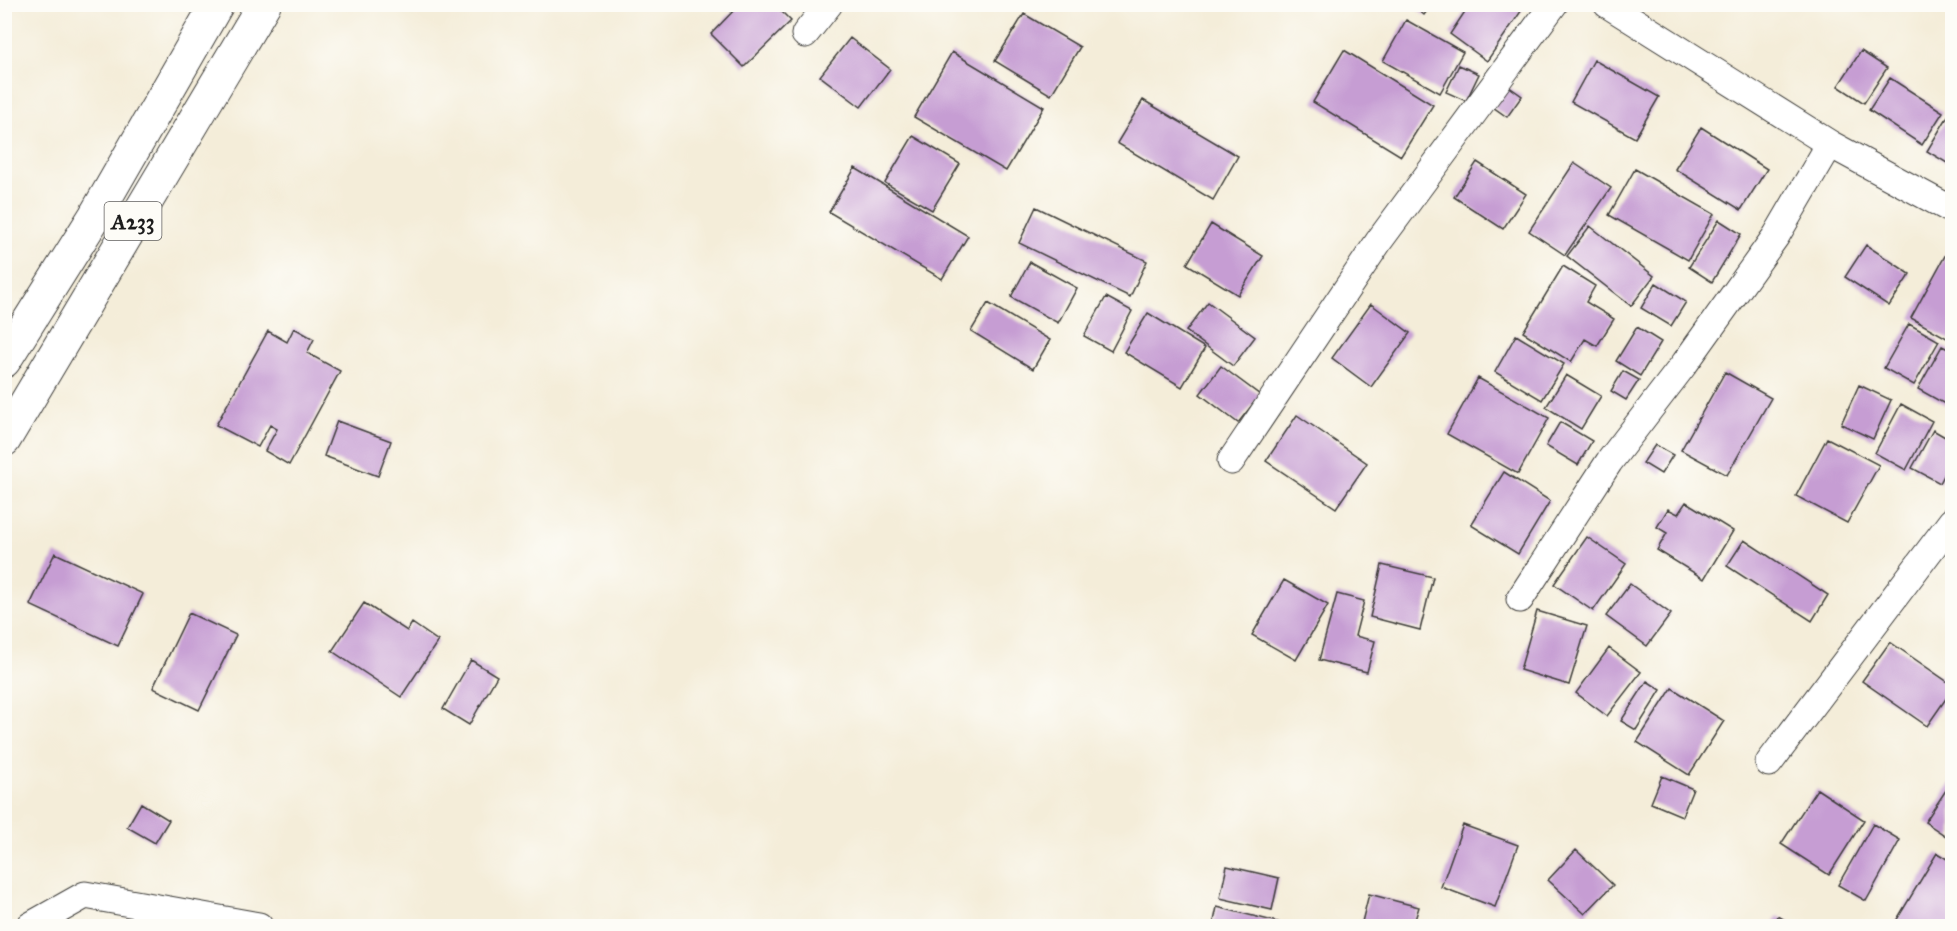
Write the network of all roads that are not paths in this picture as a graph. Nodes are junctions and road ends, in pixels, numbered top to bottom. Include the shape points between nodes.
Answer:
1 (218, 4) edge
2 (264, 4) edge
3 (829, 4) edge
4 (1554, 4) edge
5 (1607, 4) edge
6 (805, 34) dead end
7 (1830, 144) junction
8 (1953, 210) edge
9 (7, 357) edge
10 (46, 372) junction
11 (4, 440) edge
12 (1231, 461) dead end
13 (1953, 521) edge
14 (1520, 599) dead end
15 (1769, 763) dead end
16 (30, 927) edge
17 (259, 927) edge

1 - 9 highway, A233 via 95,216
2 - 10 highway, A233
3 - 6 street
4 - 12 street via 1379,241
5 - 7 street
7 - 8 street
7 - 14 street via 1776,236 1610,462
9 - 10 highway
10 - 11 highway, A233
13 - 15 street
16 - 17 street via 85,895

